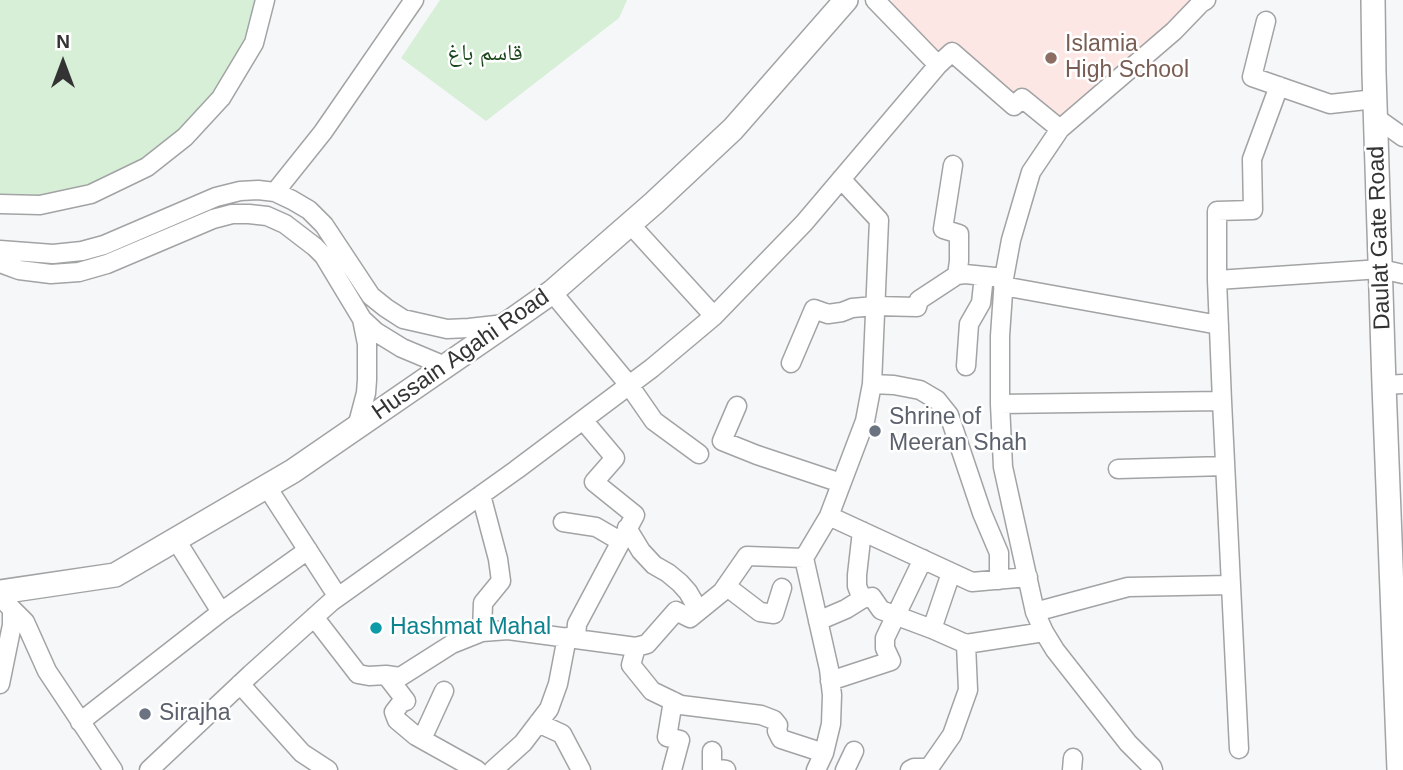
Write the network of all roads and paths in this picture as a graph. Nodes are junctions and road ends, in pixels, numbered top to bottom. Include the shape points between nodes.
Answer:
1 (265, 0) edge
2 (414, 0) edge
3 (846, 0) edge
4 (875, 0) edge
5 (1373, 0) edge
6 (1203, 1) edge
7 (1266, 21) dead end
8 (939, 65) junction
9 (1279, 86) junction
10 (1375, 108) junction
11 (1060, 129) junction
12 (1403, 137) edge
13 (953, 165) dead end
14 (841, 179) junction
15 (275, 192) junction
16 (0, 204) edge
17 (630, 224) junction
18 (0, 250) edge
19 (0, 263) edge
20 (1392, 271) edge
21 (957, 275) junction
22 (984, 276) junction
23 (1217, 280) junction
24 (1004, 282) junction
25 (552, 292) junction
26 (875, 306) junction
27 (714, 316) junction
28 (362, 319) junction
29 (508, 323) junction
30 (1219, 325) junction
31 (791, 363) dead end
32 (445, 366) junction
33 (966, 366) dead end
34 (872, 384) junction
35 (1394, 385) edge
36 (629, 386) junction
37 (1222, 401) junction
38 (1000, 404) junction
39 (737, 406) dead end
40 (583, 420) junction
41 (357, 427) junction
42 (699, 454) dead end
43 (1225, 466) junction
44 (1118, 469) dead end
45 (841, 483) junction
46 (267, 487) junction
47 (481, 495) junction
48 (829, 516) junction
49 (564, 522) dead end
50 (862, 531) junction
51 (624, 534) junction
52 (176, 540) junction
53 (308, 551) junction
54 (803, 558) junction
55 (923, 559) junction
56 (951, 572) junction
57 (1028, 578) junction
58 (999, 580) junction
59 (1230, 585) junction
60 (726, 586) junction
61 (782, 588) dead end
62 (338, 597) junction
63 (4, 599) edge
64 (862, 599) junction
65 (699, 611) junction
66 (221, 612) junction
67 (1035, 612) junction
68 (895, 616) junction
69 (314, 617) junction
70 (818, 621) junction
71 (932, 629) junction
72 (482, 632) junction
73 (1044, 632) junction
74 (572, 637) junction
75 (966, 645) junction
76 (636, 647) junction
77 (386, 675) junction
78 (830, 681) junction
79 (0, 684) edge
80 (240, 684) junction
81 (444, 691) dead end
82 (673, 701) junction
83 (80, 722) junction
84 (538, 723) junction
85 (422, 739) junction
86 (1239, 749) dead end
87 (712, 751) dead end
88 (854, 751) dead end
89 (824, 753) junction
90 (113, 770) edge
91 (149, 770) edge
92 (328, 770) edge
93 (477, 770) edge
94 (493, 770) edge
95 (581, 770) edge
96 (672, 770) edge
97 (726, 770) edge
98 (816, 770) edge
99 (845, 770) edge
100 (910, 770) edge
101 (1153, 770) edge
102 (1399, 770) edge

1 - 16 street via 254,43 221,98 186,137 147,167 91,194 40,205
2 - 15 street via 323,132
3 - 17 main road, Hussain Agahi Road via 733,129
4 - 8 street
5 - 10 main road, Daulat Gate Road
6 - 11 street
7 - 9 street via 1252,77
8 - 11 street via 952,52 1014,106 1022,98
8 - 14 street
9 - 10 street via 1330,104
9 - 23 street via 1252,159 1253,210 1217,211
10 - 12 street
10 - 20 main road, Daulat Gate Road
11 - 24 street via 1031,172
13 - 21 street via 943,229 960,234
14 - 26 street via 879,220
14 - 27 street
15 - 18 street via 240,191 216,197 82,251
15 - 29 street via 317,217 371,296 403,318 447,329
17 - 25 main road, Hussain Agahi Road
17 - 27 street
19 - 28 street via 51,274 79,272 213,219 232,214 267,216 315,247
20 - 23 street
20 - 35 main road, Daulat Gate Road
21 - 22 street
21 - 26 street via 919,300 917,307
22 - 24 street
22 - 33 street via 981,303 969,324
23 - 30 street
24 - 30 street
24 - 38 street
25 - 29 main road, Hussain Agahi Road
25 - 36 street
26 - 31 street via 828,314 814,309
26 - 34 street
27 - 36 street
28 - 32 street via 389,341
28 - 41 street via 367,380
29 - 32 main road, Hussain Agahi Road
30 - 37 street
32 - 41 main road, Hussain Agahi Road
34 - 45 street via 865,421
34 - 58 street via 920,390 937,400 949,415 999,553
35 - 102 main road, Daulat Gate Road
36 - 40 street
36 - 42 street via 654,421
37 - 38 street
37 - 43 street
38 - 57 street via 1003,467
39 - 45 street via 722,441
40 - 47 street
40 - 51 street via 615,458 594,482 635,515
41 - 46 main road, Hussain Agahi Road
43 - 44 street
43 - 59 street
45 - 48 street
46 - 52 main road, Hussain Agahi Road
46 - 53 street
47 - 62 street
47 - 72 street via 502,581 483,603
48 - 50 street
48 - 54 street
49 - 51 street
50 - 55 street
50 - 64 street via 857,586
51 - 65 street via 654,565 680,583
51 - 74 street
52 - 63 main road, Hussain Agahi Road via 115,575
52 - 66 street
53 - 62 street
53 - 66 street
54 - 60 street via 747,556
54 - 70 street
55 - 56 street
55 - 68 street
56 - 58 street via 972,582
56 - 71 street
57 - 58 street
57 - 67 street
59 - 67 street via 1128,587
59 - 86 street
60 - 61 street via 760,612 774,614
60 - 65 street
62 - 69 street
63 - 79 street via 12,625
63 - 83 street via 25,622 47,671
64 - 68 street via 872,597 881,610
64 - 70 street
65 - 76 street via 690,618 676,611 647,645
66 - 83 street
67 - 73 street
68 - 71 street
68 - 78 street via 885,638 891,661
69 - 77 street via 358,674
69 - 80 street
70 - 78 street
71 - 75 street
72 - 74 street
72 - 77 street via 452,643 400,677
73 - 75 street
73 - 101 street
74 - 76 street
74 - 84 street via 549,709
75 - 100 street via 968,690 952,735 929,768
76 - 82 street via 631,665 652,691
77 - 85 street via 406,701 394,712 397,720
78 - 89 street via 831,724
80 - 91 street
80 - 92 street via 302,753
81 - 85 street
82 - 89 street via 761,715 774,720 781,739
82 - 96 street via 667,737 680,740
83 - 90 street
84 - 94 street
84 - 95 street via 562,734
85 - 93 street
87 - 97 street via 712,768
88 - 99 street
89 - 98 street

